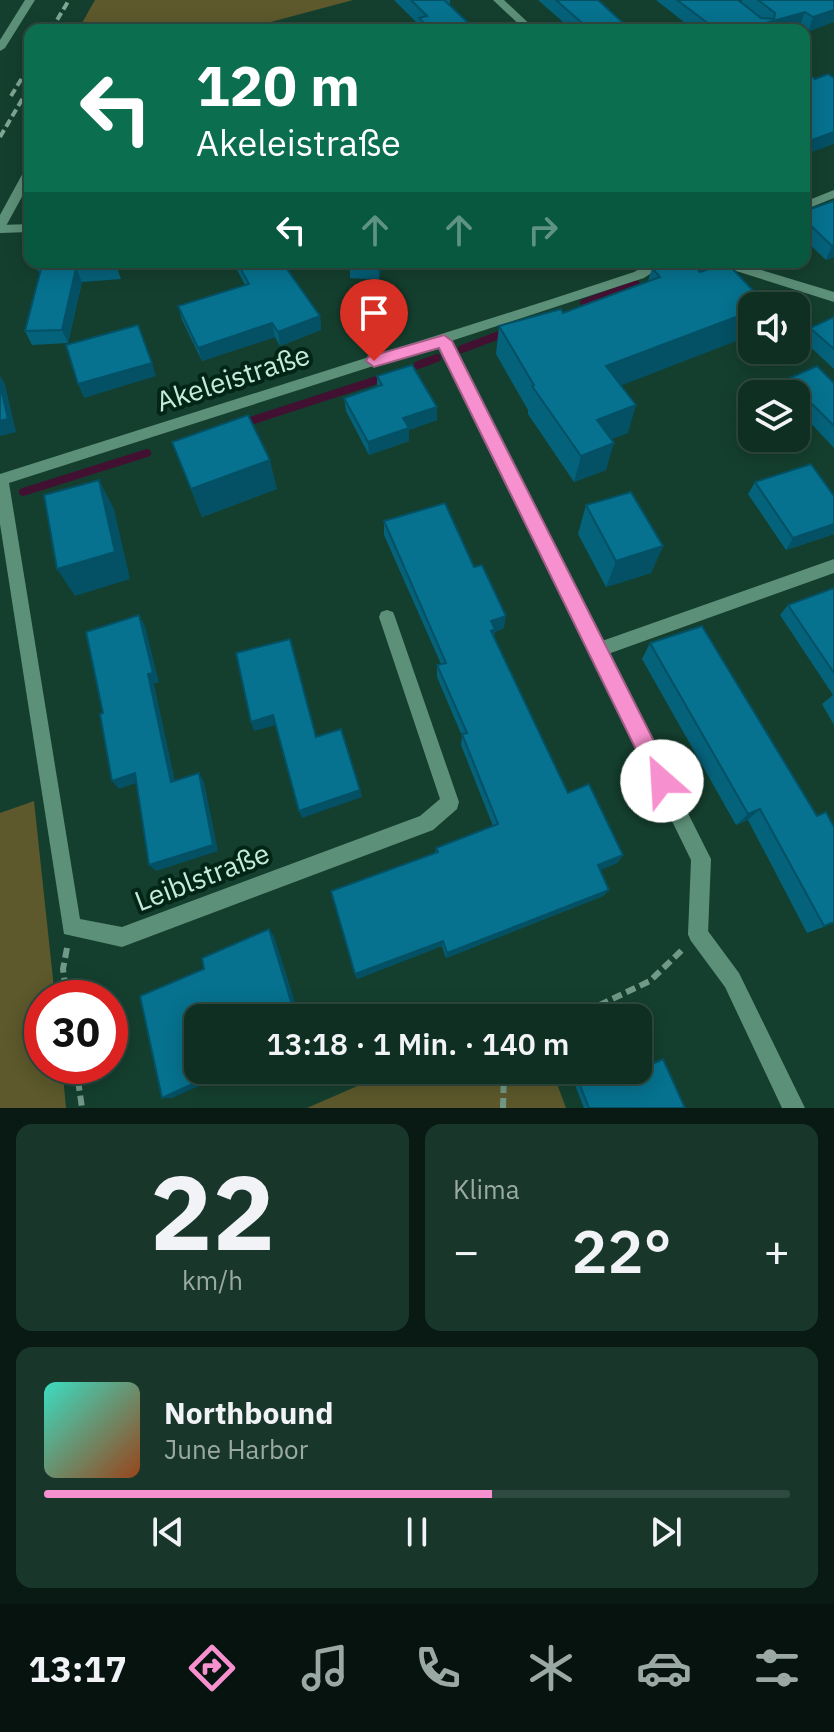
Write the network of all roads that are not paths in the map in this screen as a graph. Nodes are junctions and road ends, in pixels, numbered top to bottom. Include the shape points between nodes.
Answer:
1 (30, 0) edge
2 (498, 0) edge
3 (524, 24) edge
4 (0, 48) edge
5 (24, 182) edge
6 (834, 194) edge
7 (810, 204) edge
8 (0, 228) edge
9 (24, 228) edge
10 (651, 268) edge
11 (740, 268) edge
12 (834, 297) edge
13 (444, 341) junction
14 (0, 480) edge
15 (834, 566) edge
16 (387, 617) dead end
17 (598, 650) junction
18 (794, 1108) edge

1 - 4 street
2 - 3 street
5 - 8 street
6 - 7 street
8 - 9 street
10 - 13 street, Akeleistraße
11 - 12 street
13 - 14 street, Akeleistraße
13 - 17 street
14 - 16 street, Leiblstraße via 71,927 122,937 426,823 450,802
15 - 17 street
17 - 18 street via 701,859 698,934 732,980

